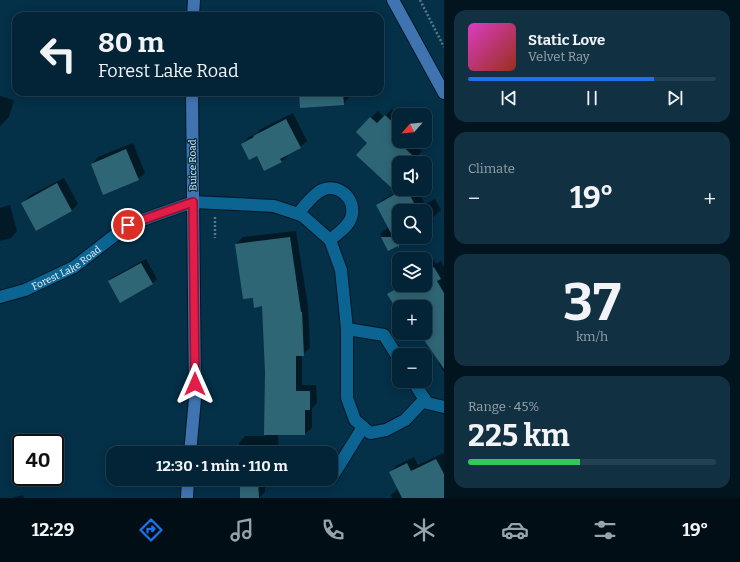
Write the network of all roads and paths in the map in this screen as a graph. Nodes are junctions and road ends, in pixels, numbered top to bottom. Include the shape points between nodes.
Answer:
1 (194, 0) edge
2 (393, 0) edge
3 (420, 0) edge
4 (193, 12) edge
5 (444, 47) edge
6 (444, 93) edge
7 (192, 96) edge
8 (193, 202) junction
9 (298, 214) junction
10 (330, 240) junction
11 (0, 297) edge
12 (347, 329) junction
13 (392, 348) edge
14 (418, 388) edge
15 (425, 399) junction
16 (444, 407) edge
17 (363, 427) junction
18 (191, 446) edge
19 (338, 467) edge
20 (188, 486) edge
21 (187, 498) edge

1 - 4 street
2 - 6 street
3 - 5 path
7 - 8 street, Buice Road
8 - 9 street via 274,206
8 - 11 street, Forest Lake Road via 128,225 74,267 25,290
8 - 18 street, Buice Road via 195,399
9 - 10 street
9 - 10 street via 321,190 338,189 345,194 353,209 352,217 348,225
10 - 12 street via 341,270
12 - 13 street via 384,335
12 - 17 street via 347,398 355,420
14 - 15 street
15 - 16 street via 427,403
15 - 17 street via 405,420 386,430 370,433
17 - 19 street
20 - 21 street

